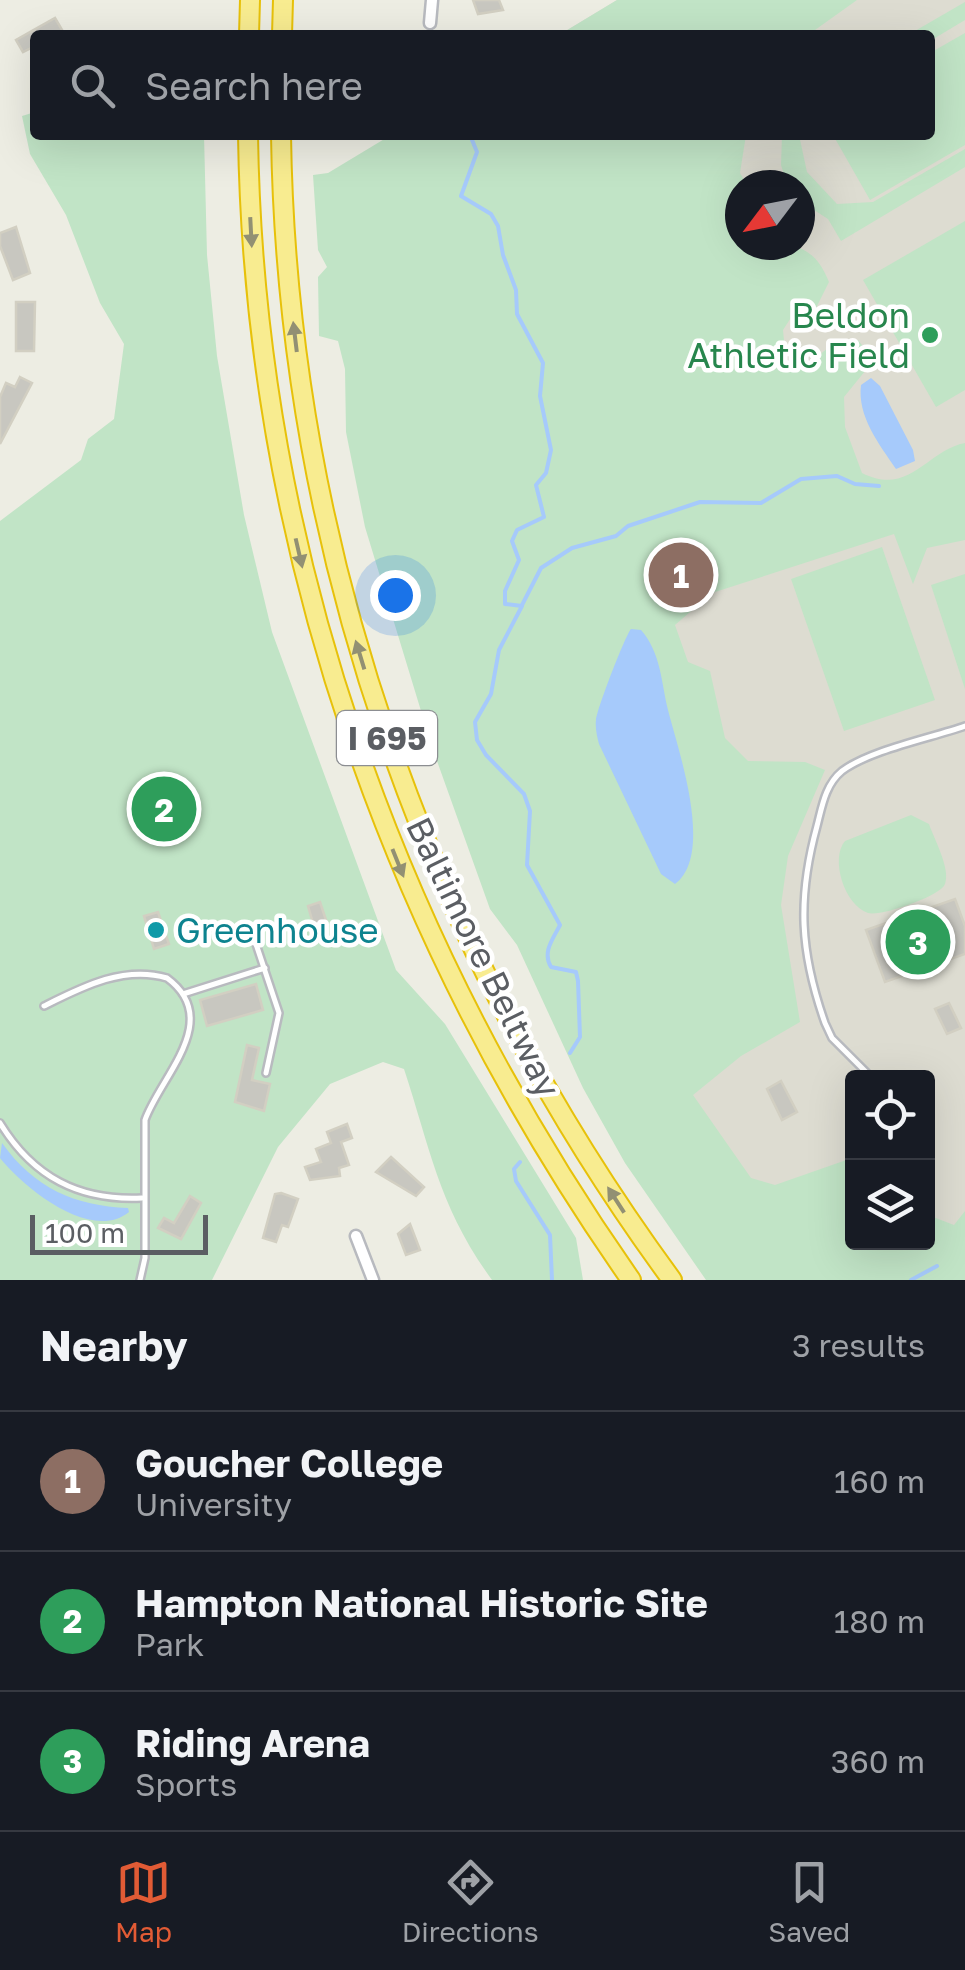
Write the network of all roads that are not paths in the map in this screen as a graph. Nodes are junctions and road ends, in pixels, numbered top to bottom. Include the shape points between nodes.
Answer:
1 (250, 0) edge
2 (283, 0) edge
3 (432, 0) edge
4 (430, 23) dead end
5 (249, 30) edge
6 (282, 30) edge
7 (248, 140) edge
8 (281, 140) edge
9 (965, 726) edge
10 (244, 940) dead end
11 (265, 968) junction
12 (183, 994) junction
13 (44, 1006) dead end
14 (864, 1070) edge
15 (266, 1073) dead end
16 (0, 1123) edge
17 (142, 1198) junction
18 (356, 1236) dead end
19 (140, 1280) edge
20 (373, 1280) edge
21 (631, 1280) edge
22 (672, 1280) edge

1 - 5 highway
2 - 6 highway
3 - 4 street
7 -> 21 highway, Baltimore Beltway / I 695 via 257,305 278,454 347,725 445,970 539,1141
22 -> 8 highway, Baltimore Beltway / I 695 via 520,1042 442,881 378,713 314,465 291,301
9 - 14 lane via 851,766 825,796 805,869 801,915 825,1023
10 - 11 lane via 254,938
11 - 12 lane
11 - 15 lane via 279,1013
12 - 13 lane via 167,978 138,974 98,981
12 - 17 lane via 190,1020 183,1051 145,1120
16 - 17 lane via 25,1158 71,1190
17 - 19 lane
18 - 20 street

